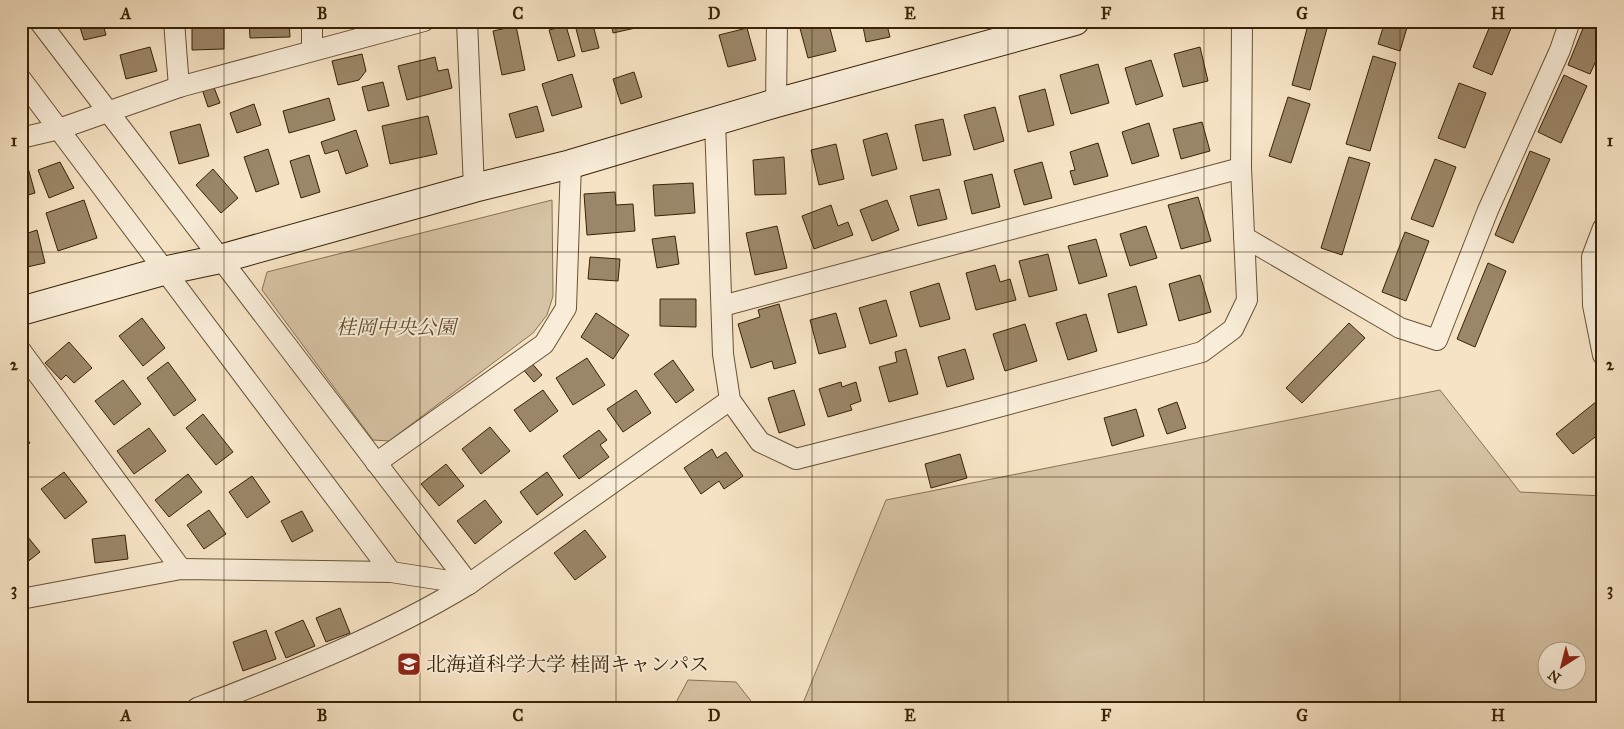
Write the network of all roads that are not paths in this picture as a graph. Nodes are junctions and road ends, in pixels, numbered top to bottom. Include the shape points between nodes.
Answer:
1 (39, 21) edge
2 (174, 21) edge
3 (312, 21) edge
4 (424, 21) edge
5 (467, 21) edge
6 (778, 21) edge
7 (1075, 21) edge
8 (1242, 21) edge
9 (1570, 21) edge
10 (312, 50) junction
11 (21, 79) edge
12 (179, 87) junction
13 (776, 103) junction
14 (108, 113) junction
15 (715, 121) junction
16 (59, 129) junction
17 (21, 138) edge
18 (571, 164) junction
19 (1241, 168) junction
20 (474, 188) junction
21 (1603, 228) edge
22 (1244, 238) junction
23 (220, 259) junction
24 (163, 271) junction
25 (722, 306) junction
26 (21, 312) edge
27 (21, 352) edge
28 (1603, 355) edge
29 (730, 400) junction
30 (376, 463) junction
31 (181, 569) junction
32 (391, 572) junction
33 (469, 584) junction
34 (21, 599) edge
35 (197, 708) edge

1 - 14 street
2 - 12 street
3 - 10 street
4 - 10 street
5 - 20 street
6 - 13 street
7 - 13 street
8 - 19 street
9 - 22 street via 1488,210 1437,340 1400,328
10 - 12 street
11 - 16 street
12 - 14 street
13 - 15 street
14 - 16 street
14 - 23 street
15 - 18 street
15 - 25 street
16 - 17 street
16 - 24 street
18 - 20 street
18 - 30 street via 566,308 544,344
19 - 22 street
19 - 25 street
20 - 23 street
21 - 28 street via 1592,257 1593,305
22 - 29 street via 1247,300 1233,329 1202,352 796,459 760,442
23 - 24 street
23 - 30 street
24 - 26 street
24 - 32 street
25 - 29 street via 723,354
27 - 31 street
29 - 33 street
30 - 33 street
31 - 32 street
31 - 34 street
32 - 33 street
33 - 35 street via 432,607 295,670

